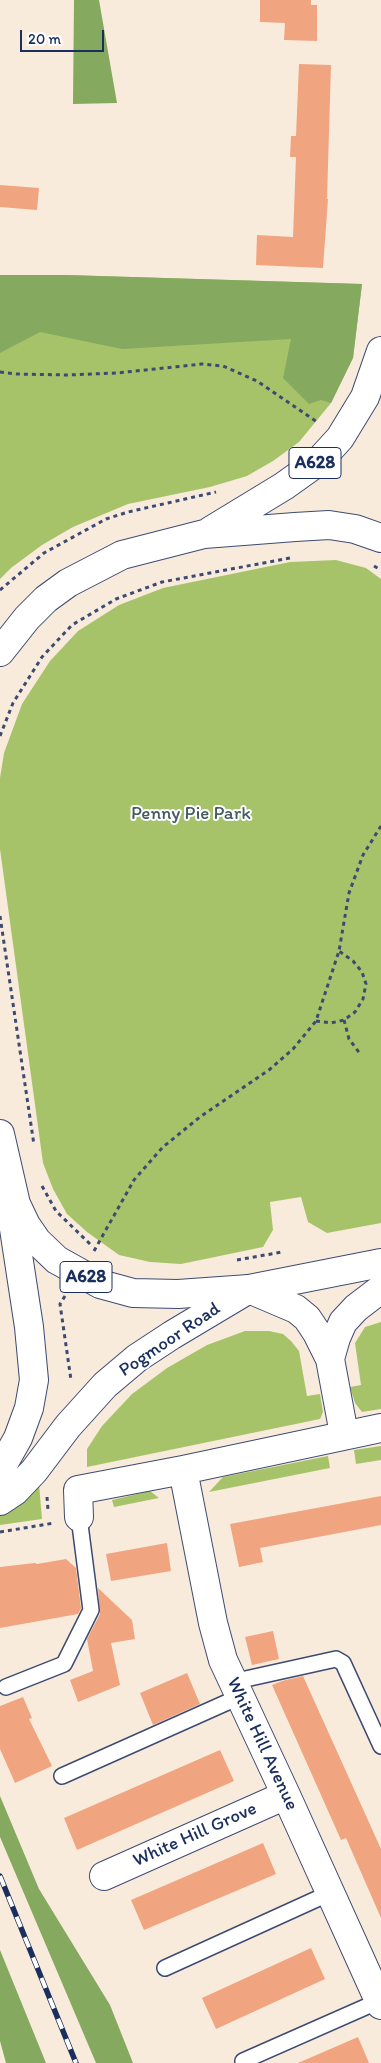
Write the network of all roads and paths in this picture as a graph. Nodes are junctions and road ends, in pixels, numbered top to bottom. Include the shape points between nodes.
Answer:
1 (381, 351) edge
2 (0, 372) edge
3 (321, 426) dead end
4 (220, 491) dead end
5 (204, 534) junction
6 (381, 538) edge
7 (298, 556) dead end
8 (368, 563) dead end
9 (381, 570) edge
10 (0, 590) edge
11 (0, 652) edge
12 (0, 736) edge
13 (381, 826) edge
14 (0, 916) edge
15 (339, 951) junction
16 (344, 1020) junction
17 (316, 1021) junction
18 (360, 1055) dead end
19 (1, 1139) edge
20 (34, 1151) dead end
21 (40, 1182) dead end
22 (95, 1249) junction
23 (285, 1251) dead end
24 (102, 1253) dead end
25 (228, 1261) dead end
26 (381, 1263) edge
27 (249, 1289) junction
28 (381, 1289) edge
29 (60, 1304) dead end
30 (330, 1359) junction
31 (72, 1382) dead end
32 (381, 1428) edge
33 (344, 1434) junction
34 (0, 1470) edge
35 (183, 1470) junction
36 (47, 1494) dead end
37 (0, 1501) edge
38 (79, 1517) joint
39 (50, 1524) dead end
40 (6, 1687) dead end
41 (236, 1690) junction
42 (381, 1746) edge
43 (62, 1776) dead end
44 (286, 1794) junction
45 (104, 1876) dead end
46 (330, 1892) junction
47 (165, 1968) dead end
48 (380, 2003) edge
49 (242, 2061) dead end

1 - 5 main road, A628 via 365,397 340,438 319,461
2 - 3 path via 67,375 202,364 222,366 257,381
4 - 10 path via 106,520 44,553
5 - 6 main road, A628 via 329,525
5 - 11 main road, A628 via 122,555 68,583 46,599
7 - 12 path via 162,582 116,599 72,625 42,656 13,703
8 - 9 path
13 - 15 path via 363,855 350,893
14 - 20 path
15 - 16 path via 362,972 366,984 363,999 355,1012
15 - 17 path
16 - 17 path via 331,1023
16 - 18 path via 349,1039
17 - 22 path via 293,1050 269,1070 200,1117 163,1147 134,1180
19 - 27 main road, A628 via 16,1204 26,1225 57,1260 79,1274 133,1294
19 - 34 main road via 34,1380 30,1408
21 - 22 path via 56,1211
22 - 24 path
23 - 25 path
26 - 27 main road, A628
27 - 30 main road via 296,1309 307,1318
27 - 37 main road, Pogmoor Road via 172,1334 105,1385 34,1471
28 - 30 main road via 344,1322
29 - 31 path
30 - 33 main road
32 - 33 main road
33 - 35 main road
35 - 38 main road via 78,1490
35 - 41 main road, White Hill Avenue via 213,1623 223,1660
36 - 39 path
38 - 40 lane via 91,1610 64,1664
41 - 42 lane via 336,1659 344,1663
41 - 43 lane
41 - 44 main road, White Hill Avenue
44 - 45 main road, White Hill Grove
44 - 46 main road, White Hill Avenue
46 - 47 lane
46 - 48 main road, White Hill Avenue
48 - 49 lane

